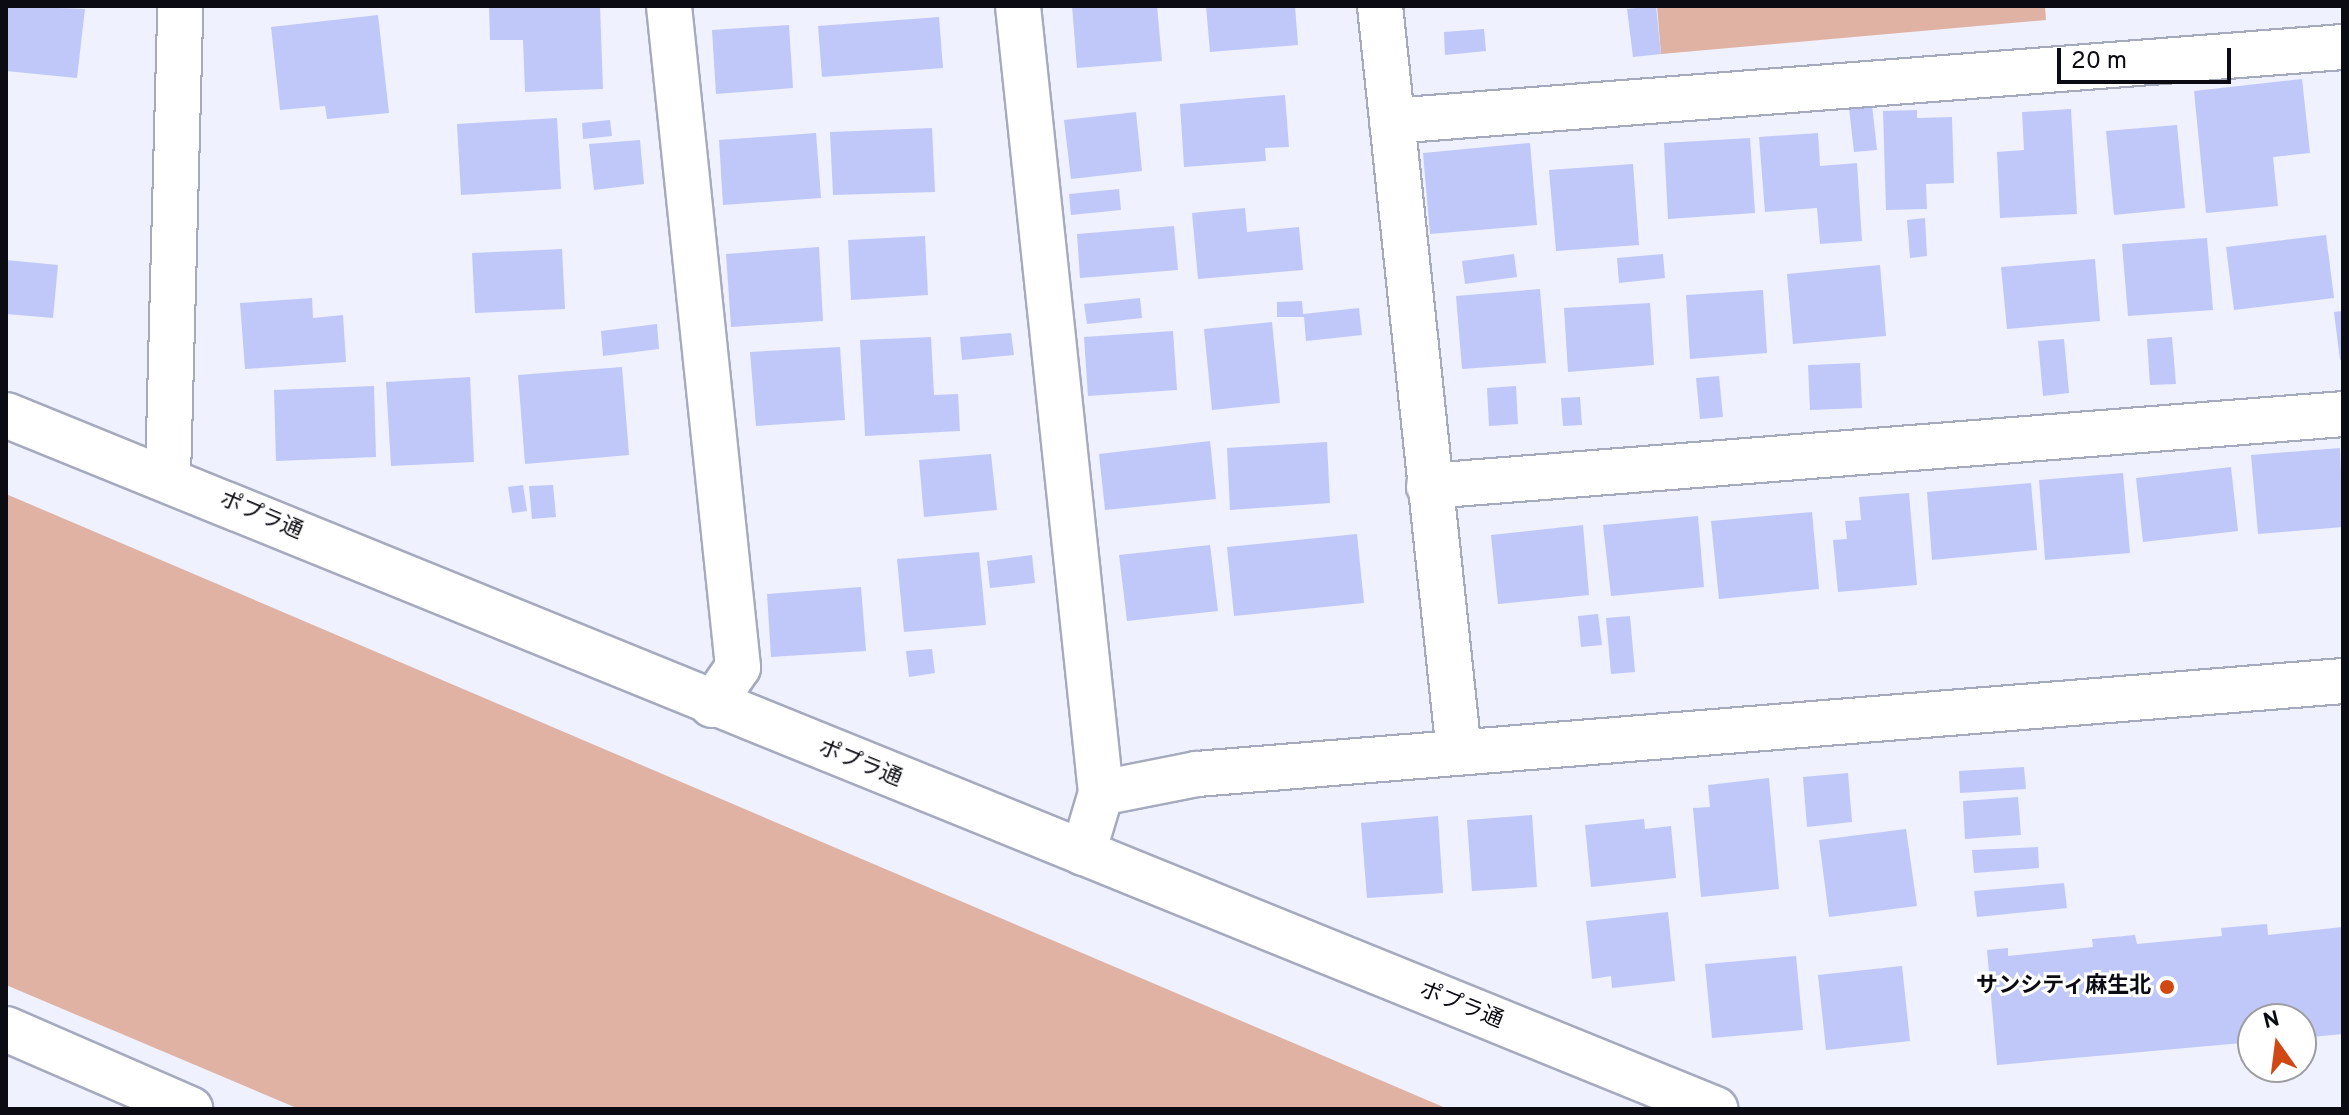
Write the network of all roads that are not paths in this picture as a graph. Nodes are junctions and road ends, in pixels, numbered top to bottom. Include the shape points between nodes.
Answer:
1 (180, 6) edge
2 (669, 6) edge
3 (1018, 6) edge
4 (1380, 6) edge
5 (2343, 47) edge
6 (1392, 121) junction
7 (2343, 414) edge
8 (6, 415) edge
9 (168, 476) junction
10 (1429, 486) junction
11 (2343, 681) edge
12 (712, 705) junction
13 (1459, 752) junction
14 (1101, 793) junction
15 (1083, 853) junction
16 (6, 1029) edge
17 (190, 1109) edge
18 (1715, 1109) edge

1 - 9 street
2 - 12 street via 738,667
3 - 14 street
4 - 6 street
5 - 6 street
6 - 10 street
7 - 10 street
8 - 9 street, ポプラ通
9 - 12 street, ポプラ通
10 - 13 street
11 - 13 street
12 - 15 street, ポプラ通
13 - 14 street via 1197,774
14 - 15 street
15 - 18 street, ポプラ通
16 - 17 street

